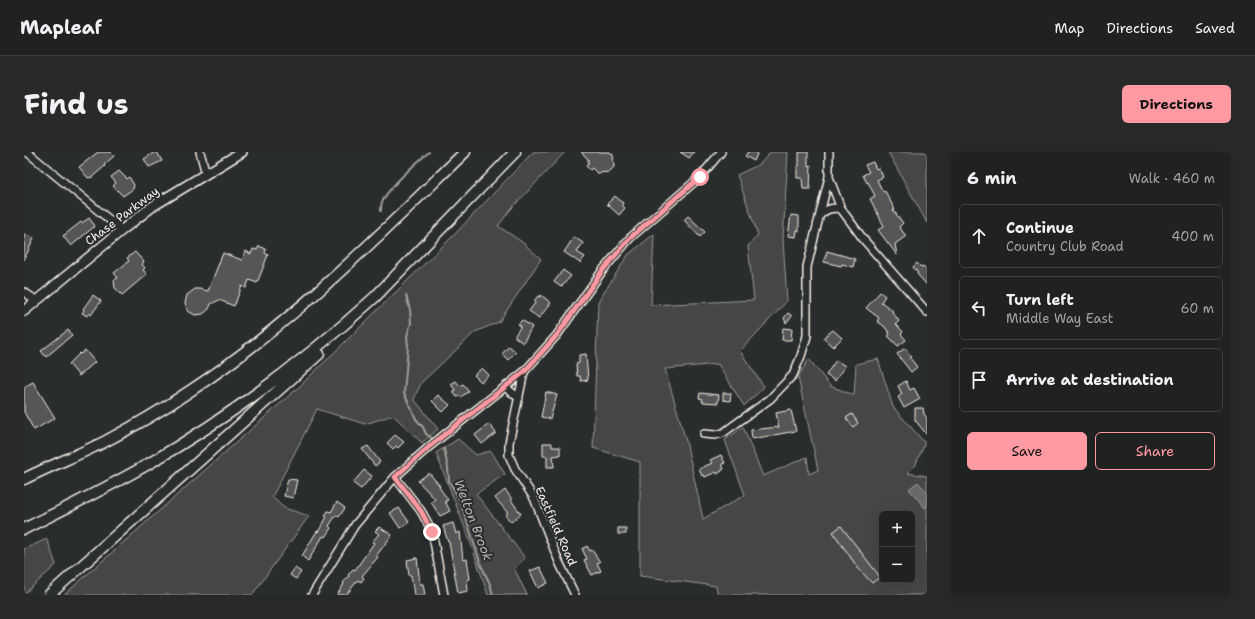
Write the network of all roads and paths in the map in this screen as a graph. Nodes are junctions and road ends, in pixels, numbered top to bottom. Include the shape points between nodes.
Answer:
1 (27, 152) edge
2 (200, 152) edge
3 (242, 152) edge
4 (465, 152) edge
5 (515, 152) edge
6 (721, 152) edge
7 (829, 152) edge
8 (206, 174) junction
9 (829, 177) junction
10 (841, 209) junction
11 (819, 216) junction
12 (122, 230) junction
13 (398, 273) junction
14 (24, 292) edge
15 (37, 300) junction
16 (24, 311) edge
17 (927, 312) edge
18 (524, 372) junction
19 (505, 387) junction
20 (519, 398) junction
21 (704, 434) dead end
22 (395, 477) junction
23 (24, 479) edge
24 (24, 530) edge
25 (50, 595) edge
26 (312, 595) edge
27 (444, 595) edge
28 (575, 595) edge

1 - 12 street
2 - 8 street
3 - 8 main road, Chase Parkway
4 - 23 highway via 321,290 249,350 138,423 102,443
5 - 13 highway
6 - 18 street via 700,177 630,238 603,270 557,335
7 - 9 street
8 - 12 main road, Chase Parkway via 153,206
9 - 10 street
9 - 11 street
10 - 11 street via 832,207
10 - 17 street via 864,240
11 - 21 street via 806,267 807,336 793,375 770,399 723,433 715,436
12 - 15 main road, Chase Parkway
13 - 24 highway via 322,344 238,407 120,480
13 - 25 highway via 330,345
14 - 15 street
15 - 16 main road, Chase Parkway
18 - 19 street
18 - 20 street, Eastfield Road
19 - 20 street
19 - 22 street
20 - 28 street, Eastfield Road via 509,443 509,455 534,498
22 - 26 street via 356,525
22 - 27 street via 421,511 432,532

